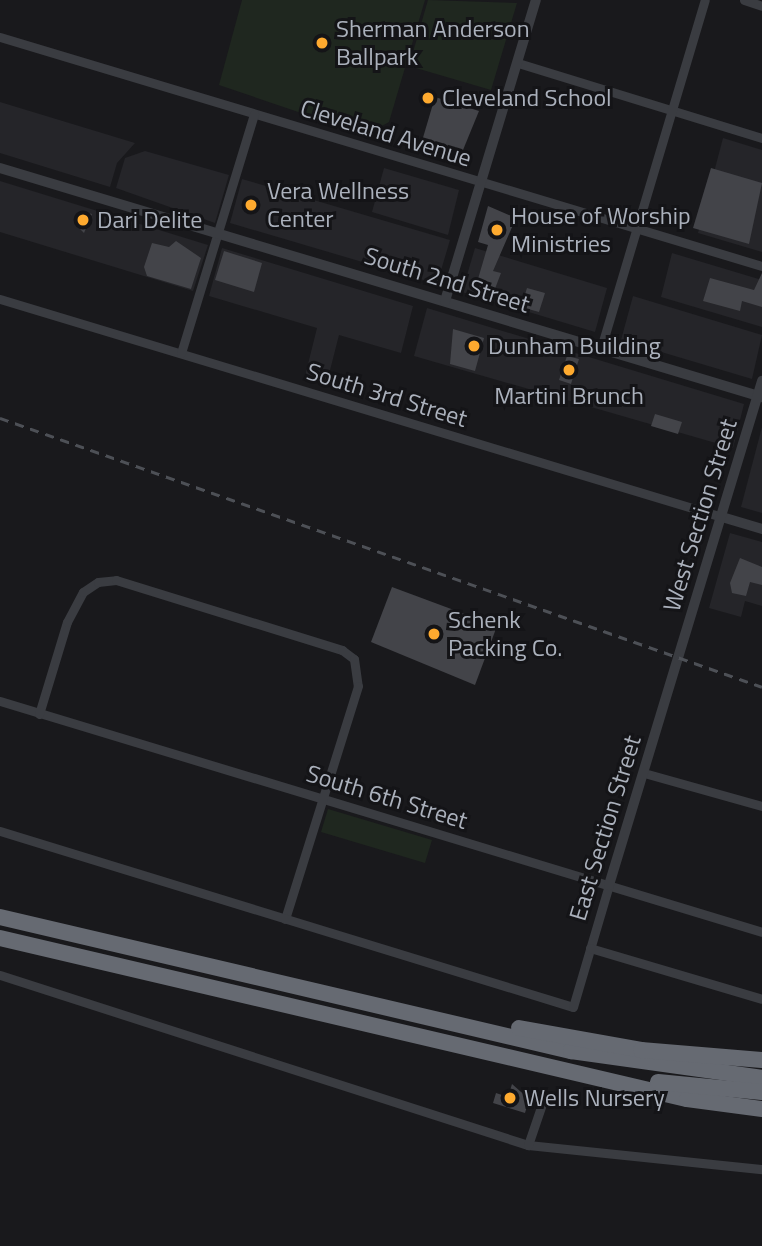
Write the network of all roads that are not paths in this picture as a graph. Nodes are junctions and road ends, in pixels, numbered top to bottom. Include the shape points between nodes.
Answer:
1 (536, 0) edge
2 (705, 0) edge
3 (744, 0) edge
4 (762, 6) edge
5 (0, 37) edge
6 (518, 63) junction
7 (671, 108) junction
8 (254, 114) junction
9 (762, 138) edge
10 (0, 168) edge
11 (481, 181) junction
12 (635, 230) junction
13 (219, 234) junction
14 (762, 266) edge
15 (0, 299) edge
16 (445, 301) junction
17 (601, 348) junction
18 (181, 353) junction
19 (762, 380) edge
20 (760, 396) edge
21 (722, 517) junction
22 (762, 529) edge
23 (678, 662) joint
24 (0, 701) edge
25 (39, 714) junction
26 (643, 773) junction
27 (322, 797) junction
28 (762, 806) edge
29 (0, 831) edge
30 (609, 885) junction
31 (0, 917) edge
32 (285, 919) junction
33 (762, 932) edge
34 (0, 938) edge
35 (590, 948) junction
36 (0, 975) edge
37 (762, 999) edge
38 (358, 1000) junction
39 (762, 1060) edge
40 (600, 1075) junction
41 (762, 1078) edge
42 (762, 1092) edge
43 (543, 1101) dead end
44 (762, 1109) edge
45 (528, 1145) junction
46 (762, 1169) edge

1 - 6 street
2 - 7 street
3 - 4 street
5 - 8 street, Cleveland Avenue
6 - 7 street
6 - 11 street
7 - 9 street
7 - 12 street
8 - 11 street, Cleveland Avenue
8 - 13 street
10 - 13 street, South 2nd Street
11 - 12 street, Cleveland Avenue
11 - 16 street
12 - 14 street, Cleveland Avenue
12 - 17 street
13 - 16 street, South 2nd Street
13 - 18 street
15 - 18 street, South 3rd Street
16 - 17 street, South 2nd Street
17 - 20 street, South 2nd Street
18 - 21 street, South 3rd Street
19 - 20 street, West Section Street
20 - 21 street, West Section Street
21 - 22 street, South 3rd Street
21 - 23 street, West Section Street
23 - 26 street, East Section Street
24 - 25 street, South 6th Street
25 - 27 street, South 6th Street
25 - 27 street via 67,622 83,592 98,582 116,580 342,650 359,673
26 - 28 street
26 - 30 street, East Section Street
27 - 30 street, South 6th Street
27 - 32 street
29 - 32 street
30 - 33 street, South 6th Street
30 - 35 street, East Section Street
31 - 38 highway
32 - 35 street, East Section Street via 573,1007
34 - 40 highway
35 - 37 street
36 - 45 street
38 - 39 highway via 641,1050
38 - 41 highway via 570,1051
40 - 42 highway
40 - 44 highway via 687,1099
43 - 45 street
45 - 46 street

